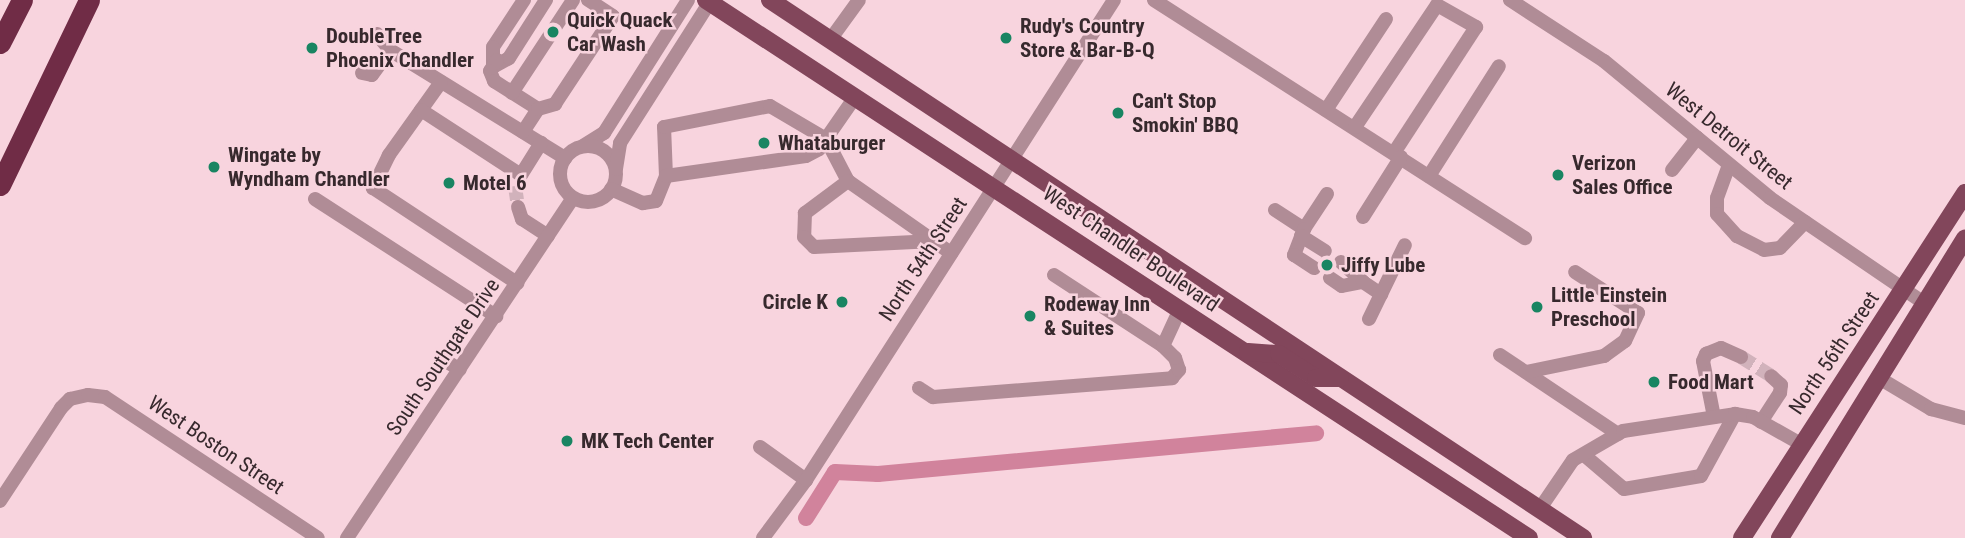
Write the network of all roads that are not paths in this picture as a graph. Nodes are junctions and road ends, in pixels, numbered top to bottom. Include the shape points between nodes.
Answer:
1 (22, 0) edge
2 (89, 0) edge
3 (524, 0) edge
4 (536, 0) edge
5 (546, 0) edge
6 (573, 0) edge
7 (588, 0) edge
8 (688, 0) edge
9 (770, 0) edge
10 (859, 0) edge
11 (1114, 0) edge
12 (1154, 0) edge
13 (1510, 0) edge
14 (709, 1) edge
15 (1385, 19) dead end
16 (377, 34) dead end
17 (830, 40) junction
18 (0, 44) edge
19 (390, 50) junction
20 (1499, 66) dead end
21 (493, 67) junction
22 (362, 73) dead end
23 (441, 82) junction
24 (513, 93) junction
25 (855, 97) junction
26 (538, 109) junction
27 (421, 110) junction
28 (1326, 110) junction
29 (1355, 127) junction
30 (523, 132) junction
31 (1696, 138) junction
32 (826, 139) junction
33 (541, 143) junction
34 (583, 146) junction
35 (1397, 155) junction
36 (565, 158) junction
37 (1011, 161) junction
38 (1729, 165) junction
39 (616, 169) junction
40 (1672, 170) dead end
41 (666, 176) junction
42 (1429, 176) junction
43 (848, 181) junction
44 (0, 186) edge
45 (995, 186) junction
46 (611, 189) junction
47 (1965, 193) edge
48 (1327, 194) dead end
49 (573, 198) junction
50 (315, 200) dead end
51 (518, 207) tunnel mouth
52 (1275, 210) dead end
53 (1363, 217) dead end
54 (1805, 222) junction
55 (548, 236) junction
56 (1301, 236) junction
57 (1525, 238) dead end
58 (1965, 239) edge
59 (934, 241) junction
60 (1405, 245) dead end
61 (951, 253) junction
62 (1320, 259) tunnel mouth
63 (1336, 270) tunnel mouth
64 (1575, 272) dead end
65 (1054, 275) dead end
66 (517, 283) junction
67 (1904, 289) junction
68 (1381, 294) junction
69 (1924, 303) junction
70 (1180, 309) junction
71 (496, 316) junction
72 (1369, 319) dead end
73 (1163, 346) junction
74 (1244, 351) junction
75 (1500, 355) dead end
76 (1741, 357) tunnel mouth
77 (441, 358) dead end
78 (460, 370) junction
79 (1526, 372) junction
80 (1771, 376) dead end
81 (1879, 377) junction
82 (1340, 378) junction
83 (919, 388) dead end
84 (1735, 414) junction
85 (1714, 417) junction
86 (1965, 418) edge
87 (1761, 422) junction
88 (1618, 434) junction
89 (1801, 444) junction
90 (760, 447) dead end
91 (1584, 455) junction
92 (806, 480) junction
93 (0, 501) edge
94 (1539, 510) junction
95 (318, 538) edge
96 (347, 538) edge
97 (763, 538) edge
98 (1529, 538) edge
99 (1583, 538) edge
100 (1742, 538) edge
101 (1780, 538) edge

1 - 18 highway
2 - 44 highway
3 - 21 street via 492,47
4 - 21 street
5 - 21 street via 509,58
6 - 24 street
7 - 26 street via 613,16 555,104
8 - 34 street via 604,133
9 - 17 main road, West Chandler Boulevard
10 - 17 street
11 - 37 street, North 54th Street
12 - 28 street
13 - 31 street, West Detroit Street via 1604,61
14 - 25 main road, West Chandler Boulevard
14 - 39 street via 621,144
15 - 28 street
16 - 19 street
17 - 37 main road, West Chandler Boulevard
19 - 22 street via 372,75
19 - 23 street
20 - 42 street
21 - 24 street via 494,81
23 - 27 street
23 - 30 street
24 - 26 street
25 - 32 street
25 - 45 main road, West Chandler Boulevard
26 - 30 street
27 - 33 street via 518,181
27 - 66 street via 389,155 373,188
28 - 29 street
29 - 35 street
29 - 35 street via 1437,5 1476,27
30 - 33 street
31 - 38 street, West Detroit Street
31 - 40 street
32 - 41 street via 806,156
32 - 41 street via 770,106 664,127
32 - 43 street
33 - 36 street
34 - 36 street
34 - 39 street via 604,151
35 - 42 street
35 - 53 street
36 - 49 street via 561,179
37 - 45 street, North 54th Street
37 - 82 main road, West Chandler Boulevard
38 - 54 street, West Detroit Street
38 - 54 street via 1717,198 1717,214 1737,236 1764,250 1780,248
39 - 46 street
41 - 46 street via 656,201 643,203
42 - 57 street
43 - 59 street
43 - 59 street via 805,213 804,237 814,247
45 - 61 street, North 54th Street
45 - 70 main road, West Chandler Boulevard
46 - 49 street via 591,202
47 - 67 main road, North 56th Street
48 - 56 street
49 - 55 street, South Southgate Drive
50 - 71 street
51 - 55 street via 522,219
52 - 56 street
54 - 67 street, West Detroit Street
55 - 66 street, South Southgate Drive
56 - 62 street
58 - 69 main road
59 - 61 street
60 - 68 street
61 - 92 street, North 54th Street
63 - 68 street
64 - 79 street via 1638,313 1625,341 1604,356
65 - 73 street
66 - 71 street, South Southgate Drive
67 - 69 street, West Detroit Street
67 - 89 main road, North 56th Street
68 - 72 street
69 - 81 main road
70 - 73 street
70 - 74 main road, West Chandler Boulevard
71 - 78 street, South Southgate Drive
73 - 83 street via 1179,370 1172,378 943,397 933,397
74 - 82 main road via 1279,354 1317,379
74 - 98 main road, West Chandler Boulevard
75 - 79 street
76 - 85 street via 1721,348 1706,354 1703,361
77 - 78 street
78 - 96 street, South Southgate Drive
79 - 88 street
80 - 87 street via 1781,385 1780,393
81 - 86 street via 1931,409
81 - 101 main road
82 - 94 main road, West Chandler Boulevard
84 - 85 street
84 - 87 street
84 - 91 street via 1701,476 1624,489
85 - 88 street
87 - 89 street
88 - 91 street
89 - 100 main road, North 56th Street
90 - 92 street
91 - 94 street via 1573,460
92 - 97 street, North 54th Street
93 - 95 street, West Boston Street via 61,408 69,399 88,395 105,397
94 - 99 main road, West Chandler Boulevard

